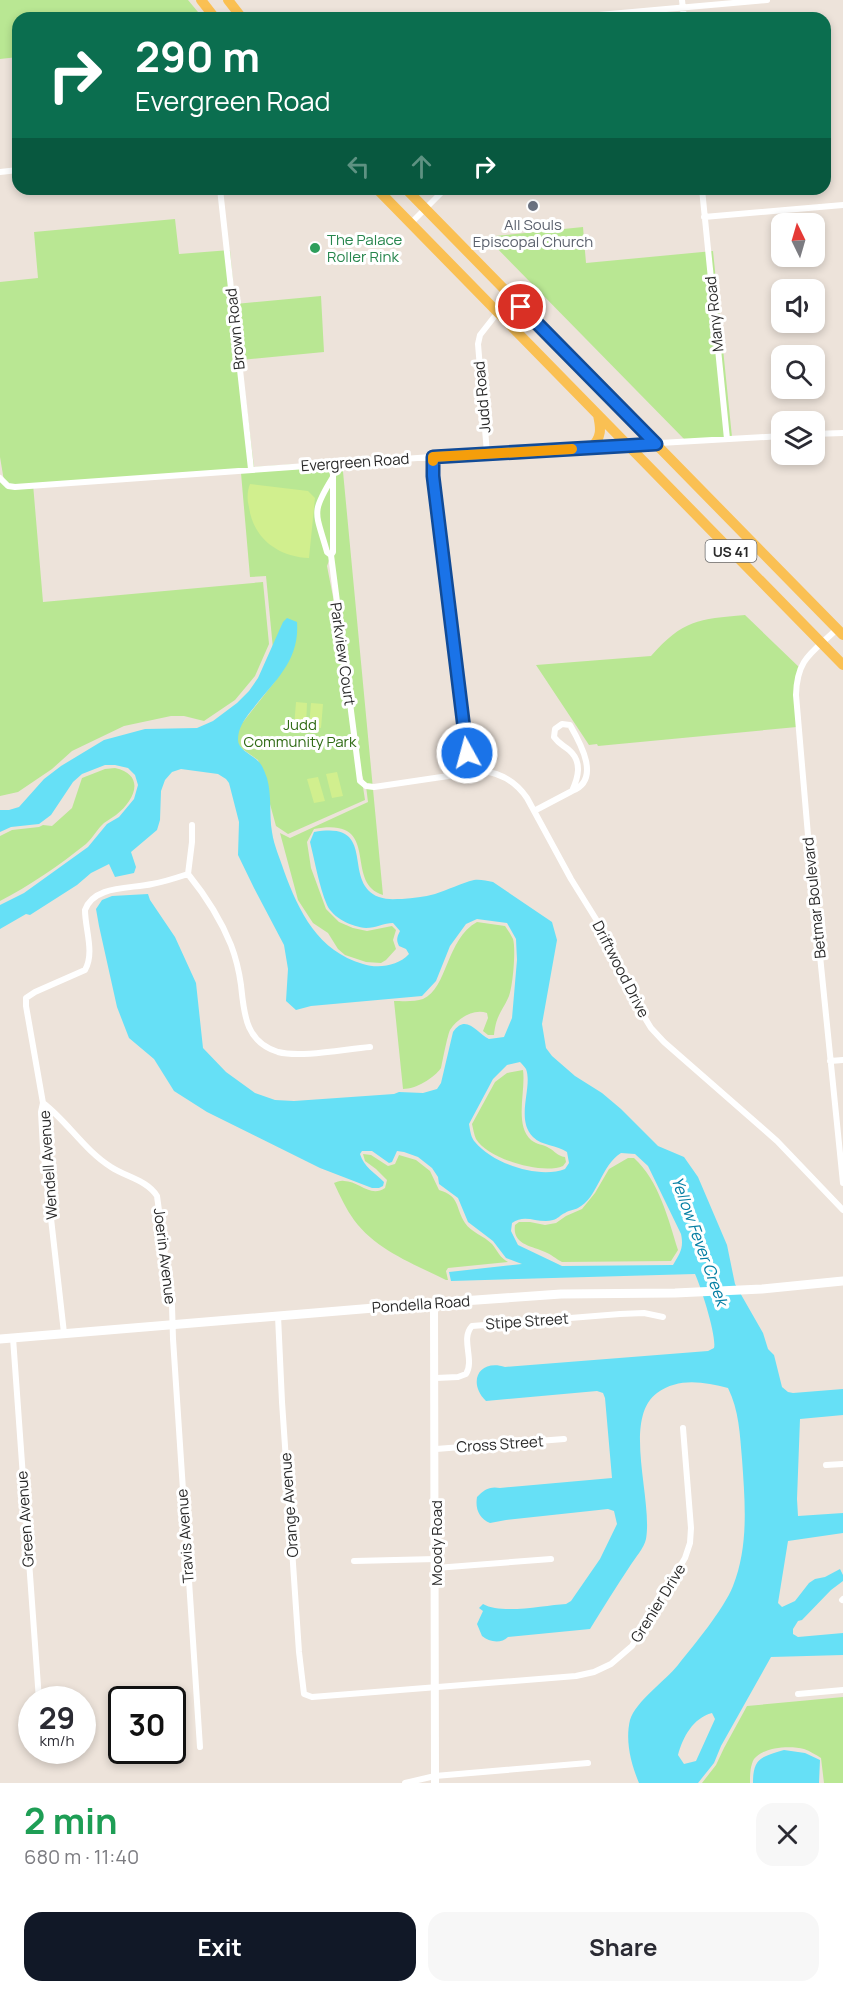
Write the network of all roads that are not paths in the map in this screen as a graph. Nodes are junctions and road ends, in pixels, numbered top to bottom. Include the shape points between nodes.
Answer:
1 (201, 0) edge
2 (228, 0) edge
3 (682, 0) edge
4 (767, 0) edge
5 (683, 8) junction
6 (210, 12) edge
7 (238, 12) edge
8 (636, 12) edge
9 (683, 12) edge
10 (221, 195) edge
11 (383, 195) edge
12 (412, 195) edge
13 (439, 195) edge
14 (703, 195) edge
15 (843, 205) edge
16 (425, 209) junction
17 (705, 217) junction
18 (411, 223) junction
19 (498, 312) junction
20 (598, 415) junction
21 (843, 432) edge
22 (825, 433) edge
23 (771, 437) edge
24 (727, 439) junction
25 (656, 444) junction
26 (628, 446) junction
27 (591, 448) junction
28 (487, 453) junction
29 (433, 457) junction
30 (336, 464) junction
31 (251, 469) junction
32 (333, 476) junction
33 (1, 480) edge
34 (748, 538) junction
35 (732, 552) junction
36 (331, 555) junction
37 (840, 632) edge
38 (822, 643) junction
39 (843, 665) edge
40 (582, 750) junction
41 (573, 755) junction
42 (474, 771) junction
43 (366, 786) joint
44 (572, 791) junction
45 (534, 811) junction
46 (192, 825) dead end
47 (188, 874) junction
48 (370, 1047) dead end
49 (843, 1060) edge
50 (830, 1061) junction
51 (43, 1103) junction
52 (843, 1183) edge
53 (843, 1210) edge
54 (843, 1281) edge
55 (434, 1303) junction
56 (278, 1316) junction
57 (663, 1317) dead end
58 (172, 1324) junction
59 (64, 1333) junction
60 (13, 1338) junction
61 (0, 1339) edge
62 (435, 1378) junction
63 (683, 1428) dead end
64 (564, 1439) dead end
65 (436, 1449) junction
66 (843, 1464) edge
67 (826, 1465) dead end
68 (551, 1559) dead end
69 (354, 1562) dead end
70 (436, 1563) junction
71 (38, 1686) edge
72 (435, 1687) junction
73 (843, 1690) edge
74 (304, 1694) joint
75 (798, 1694) dead end
76 (200, 1747) dead end
77 (588, 1763) dead end
78 (435, 1780) edge
79 (405, 1783) edge

1 - 6 main road
2 - 7 main road
3 - 5 street
4 - 5 street
5 - 8 street
5 - 9 street
10 - 31 street, Brown Road
11 - 18 main road, US 41
12 - 16 main road, US 41
13 - 16 street
14 - 17 street, Many Road
15 - 17 street
16 - 18 street
16 - 25 main road, US 41
17 - 24 street, Many Road
18 - 19 main road, US 41
19 - 20 main road, US 41
19 - 28 street, Judd Road via 480,335 478,344
20 - 26 main road, US 41
20 - 27 main road via 601,435
21 - 22 street
23 - 24 street, Evergreen Road
24 - 25 street, Evergreen Road
25 - 26 street, Evergreen Road
25 - 34 main road, US 41
26 - 27 street, Evergreen Road
26 - 35 main road, US 41
27 - 28 street, Evergreen Road
28 - 29 street, Evergreen Road
29 - 30 street, Evergreen Road
29 - 42 street via 467,753
30 - 31 street, Evergreen Road
30 - 32 street, Parkview Court
31 - 33 street, Evergreen Road via 15,487
32 - 36 street, Parkview Court
32 - 36 street, Parkview Court via 321,496 316,518
34 - 35 main road
34 - 37 main road, US 41
35 - 38 main road, US 41
36 - 43 street, Parkview Court via 358,773
37 - 38 street, Betmar Boulevard
38 - 39 main road, US 41
38 - 50 street, Betmar Boulevard via 799,670 796,695
40 - 41 street
40 - 41 street via 570,725 562,724 555,729 554,737
40 - 44 street via 587,763 586,778 583,785
41 - 44 street via 578,776
42 - 43 street, Driftwood Drive
42 - 45 street, Driftwood Drive via 497,774 513,782
44 - 45 street
45 - 53 street, Driftwood Drive via 604,932 651,1028 777,1141
46 - 47 street
47 - 48 street via 231,945 246,1021 260,1042 292,1054
47 - 51 street, Wendell Avenue via 109,891 91,899 85,910 90,955 85,970 26,998
49 - 50 street
50 - 52 street, Betmar Boulevard
51 - 58 street, Joerin Avenue via 102,1161 153,1189 163,1235
51 - 59 street, Wendell Avenue via 43,1148
54 - 55 main road, Pondella Road via 762,1289 561,1294
55 - 56 main road, Pondella Road
55 - 62 street, Moody Road
56 - 58 main road, Pondella Road
56 - 74 street, Orange Avenue
57 - 62 street, Stipe Street via 620,1314 472,1326 467,1333 466,1374
58 - 59 main road, Pondella Road
58 - 76 street, Travis Avenue
59 - 60 main road, Pondella Road
60 - 61 main road, Pondella Road
60 - 71 street, Green Avenue
62 - 65 street, Moody Road
63 - 72 street, Grenier Drive via 690,1543 675,1576 632,1646 611,1664 585,1674
64 - 65 street, Cross Street
65 - 70 street, Moody Road
66 - 67 street
68 - 70 street
69 - 70 street
70 - 72 street, Moody Road
72 - 74 street, Grenier Drive via 312,1697
72 - 78 street, Moody Road
73 - 75 street
77 - 78 street
78 - 79 street

